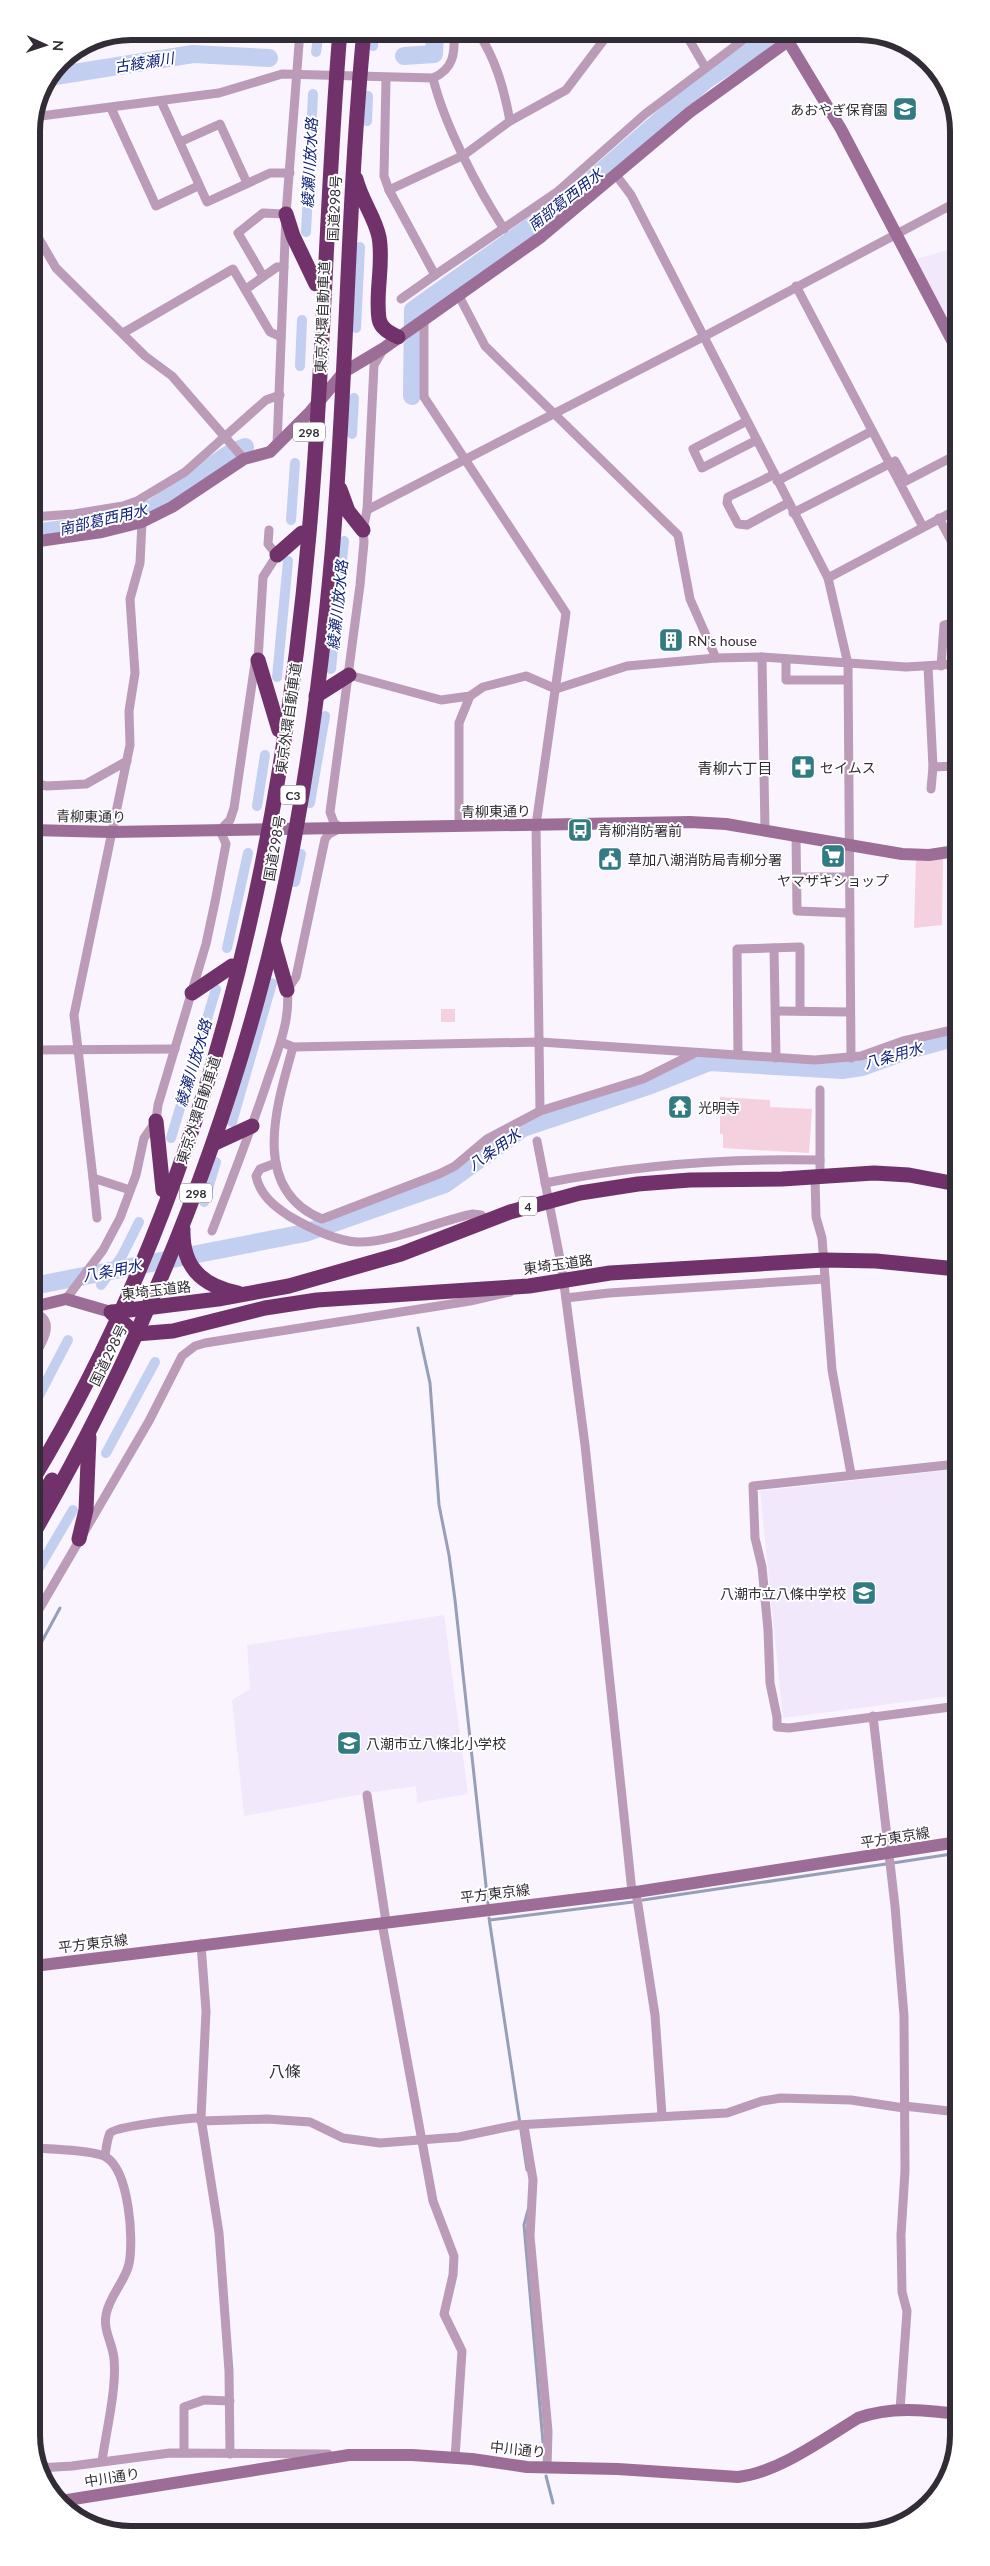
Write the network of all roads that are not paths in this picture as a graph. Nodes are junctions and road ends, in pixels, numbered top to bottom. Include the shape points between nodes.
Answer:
1 (299, 40) edge
2 (331, 40) edge
3 (339, 40) edge
4 (355, 40) edge
5 (363, 40) edge
6 (453, 40) edge
7 (483, 40) edge
8 (604, 40) edge
9 (689, 40) edge
10 (744, 40) edge
11 (780, 40) edge
12 (787, 40) edge
13 (705, 67) junction
14 (295, 74) junction
15 (327, 76) junction
16 (359, 77) junction
17 (433, 78) junction
18 (386, 79) junction
19 (161, 101) junction
20 (111, 108) junction
21 (41, 116) edge
22 (510, 121) junction
23 (180, 142) junction
24 (464, 155) junction
25 (353, 166) junction
26 (290, 173) junction
27 (616, 175) junction
28 (247, 184) junction
29 (198, 186) junction
30 (389, 190) junction
31 (950, 206) edge
32 (286, 214) junction
33 (504, 229) junction
34 (897, 234) junction
35 (41, 244) edge
36 (284, 267) junction
37 (435, 275) junction
38 (263, 276) junction
39 (316, 284) junction
40 (796, 286) junction
41 (246, 289) junction
42 (458, 294) junction
43 (402, 299) dead end
44 (424, 318) junction
45 (123, 333) junction
46 (400, 336) junction
47 (950, 336) edge
48 (282, 337) junction
49 (703, 337) junction
50 (384, 348) junction
51 (344, 372) junction
52 (280, 395) junction
53 (310, 412) junction
54 (553, 414) junction
55 (748, 421) junction
56 (872, 431) junction
57 (226, 437) junction
58 (757, 440) junction
59 (277, 446) junction
60 (950, 458) edge
61 (244, 459) junction
62 (464, 459) junction
63 (889, 464) junction
64 (338, 478) junction
65 (775, 478) junction
66 (788, 503) junction
67 (367, 510) junction
68 (793, 512) junction
69 (950, 513) edge
70 (40, 516) edge
71 (939, 518) junction
72 (142, 522) junction
73 (923, 527) junction
74 (269, 530) dead end
75 (362, 530) junction
76 (302, 533) junction
77 (950, 539) edge
78 (40, 541) edge
79 (276, 555) junction
80 (828, 578) junction
81 (950, 624) edge
82 (762, 657) junction
83 (716, 658) junction
84 (786, 659) junction
85 (258, 660) junction
86 (848, 664) junction
87 (950, 665) edge
88 (928, 666) junction
89 (941, 666) junction
90 (349, 675) junction
91 (847, 680) junction
92 (556, 689) junction
93 (316, 696) junction
94 (470, 696) junction
95 (279, 730) junction
96 (127, 761) junction
97 (950, 766) edge
98 (933, 767) junction
99 (40, 785) edge
100 (931, 789) dead end
101 (536, 825) junction
102 (459, 826) junction
103 (341, 828) junction
104 (294, 829) junction
105 (40, 830) edge
106 (220, 830) junction
107 (262, 830) junction
108 (765, 831) junction
109 (111, 832) junction
110 (796, 836) junction
111 (848, 844) junction
112 (950, 851) edge
113 (796, 877) junction
114 (848, 878) junction
115 (848, 913) junction
116 (273, 940) junction
117 (774, 948) junction
118 (232, 966) junction
119 (287, 990) junction
120 (192, 993) junction
121 (776, 1011) junction
122 (800, 1011) junction
123 (850, 1012) junction
124 (950, 1030) edge
125 (281, 1042) junction
126 (540, 1042) junction
127 (294, 1047) junction
128 (79, 1049) junction
129 (175, 1049) junction
130 (40, 1050) edge
131 (696, 1053) junction
132 (738, 1055) junction
133 (776, 1058) junction
134 (851, 1058) junction
135 (820, 1090) dead end
136 (540, 1111) junction
137 (156, 1121) junction
138 (252, 1126) junction
139 (537, 1141) dead end
140 (213, 1144) junction
141 (820, 1160) junction
142 (276, 1163) junction
143 (817, 1176) junction
144 (93, 1178) junction
145 (545, 1183) junction
146 (950, 1183) edge
147 (130, 1190) junction
148 (162, 1190) junction
149 (548, 1200) junction
150 (97, 1218) dead end
151 (488, 1221) junction
152 (183, 1227) junction
153 (212, 1231) dead end
154 (824, 1260) junction
155 (950, 1268) edge
156 (825, 1279) junction
157 (564, 1280) junction
158 (529, 1286) junction
159 (248, 1294) junction
160 (566, 1298) junction
161 (66, 1299) junction
162 (40, 1305) edge
163 (148, 1308) junction
164 (111, 1312) junction
165 (40, 1316) edge
166 (136, 1334) junction
167 (40, 1346) edge
168 (91, 1426) junction
169 (40, 1450) edge
170 (950, 1465) edge
171 (40, 1466) edge
172 (851, 1474) junction
173 (40, 1499) edge
174 (40, 1521) edge
175 (79, 1539) junction
176 (40, 1607) edge
177 (950, 1707) edge
178 (873, 1716) junction
179 (367, 1795) dead end
180 (950, 1843) edge
181 (889, 1852) junction
182 (634, 1892) junction
183 (384, 1922) junction
184 (201, 1944) junction
185 (40, 1965) edge
186 (904, 2107) junction
187 (950, 2111) edge
188 (662, 2115) junction
189 (201, 2119) junction
190 (524, 2126) junction
191 (422, 2140) junction
192 (40, 2149) edge
193 (105, 2156) junction
194 (230, 2401) junction
195 (900, 2410) junction
196 (950, 2413) edge
197 (184, 2454) junction
198 (230, 2454) junction
199 (349, 2455) junction
200 (454, 2458) junction
201 (102, 2461) junction
202 (46, 2468) edge
203 (547, 2468) junction
204 (68, 2500) edge

1 - 14 street
2 - 15 highway, 国道298号 / 298
3 - 171 highway, 東京外環自動車道 / C3 via 328,185 310,532 294,682 266,854 230,1005 173,1185 109,1335
4 - 173 highway, 東京外環自動車道 / C3 via 343,205 334,430 319,602 295,787 266,932 230,1064 191,1185 109,1374
5 - 16 highway, 国道298号 / 298
6 - 17 street via 452,62
7 - 22 street via 501,79
8 - 22 street via 566,90
9 - 13 street
10 - 13 street
11 - 27 street
12 - 34 street via 841,129
13 - 33 street via 644,114 557,192
14 - 15 street
14 - 19 street via 282,74 219,93
14 - 26 street
15 - 16 street
15 - 39 highway, 国道298号 / 298
16 - 18 street
16 - 25 highway, 国道298号 / 298
17 - 18 street
17 - 24 street via 437,95
18 - 30 street via 384,176
19 - 20 street
19 - 23 street
20 - 21 street
20 - 29 street via 156,206
22 - 24 street
23 - 28 street via 220,124
23 - 29 street
24 - 30 street
24 - 33 street
25 - 46 highway via 362,200 379,235 379,321 388,333
25 - 51 highway, 国道298号 / 298
26 - 28 street via 270,173
26 - 32 street
27 - 42 street via 541,237
27 - 49 street via 631,195
28 - 29 street via 207,202
30 - 37 street
31 - 34 street
32 - 36 street
32 - 38 street via 263,213 238,233
32 - 39 highway
33 - 37 street
34 - 40 street
34 - 47 street
35 - 45 street via 56,268
36 - 38 street via 276,267
36 - 48 street
37 - 43 street
38 - 41 street
39 - 53 highway, 国道298号 / 298
40 - 49 street
40 - 56 street
41 - 45 street via 233,269
41 - 48 street via 270,332
42 - 44 street
42 - 54 street via 485,346
44 - 46 street
44 - 62 street via 424,397
45 - 57 street via 172,376
46 - 50 street
48 - 52 street
49 - 54 street
49 - 55 street
50 - 51 street
50 - 67 street via 374,370
51 - 53 street
51 - 64 highway, 国道298号 / 298
52 - 57 street via 266,400
52 - 59 street
53 - 59 street
53 - 76 highway, 国道298号 / 298
54 - 62 street
54 - 83 street via 678,535 690,599
55 - 58 street
55 - 58 street via 693,449 702,468
56 - 63 street
56 - 65 street
57 - 61 street
57 - 70 street via 185,472 137,501 84,513
58 - 65 street
59 - 61 street via 270,452
60 - 63 street via 906,480 895,461
61 - 72 street via 172,508
62 - 67 street
62 - 92 street via 566,613
63 - 68 street
63 - 73 street
64 - 75 highway via 342,498
64 - 93 highway, 国道298号 / 298
65 - 66 street
65 - 66 street via 728,497 727,503 738,524 747,525
66 - 68 street
67 - 75 street
68 - 80 street
69 - 71 street
71 - 73 street
71 - 77 street
72 - 78 street via 102,532
72 - 96 street via 140,564 130,599 135,673 129,711
73 - 80 street
74 - 79 street via 268,544
75 - 90 street via 364,542
76 - 79 highway
76 - 95 highway, 国道298号 / 298
79 - 85 street via 263,577
80 - 86 street
81 - 89 street via 944,625
82 - 83 street
82 - 84 street
82 - 108 street
83 - 92 street via 627,666
84 - 86 street
84 - 91 street via 786,680
85 - 95 highway
85 - 106 street via 234,808 230,820
86 - 88 street
86 - 91 street
87 - 89 street
88 - 89 street
88 - 98 street
90 - 93 highway
90 - 94 street via 441,700
90 - 103 street via 330,812 334,823
91 - 111 street
92 - 94 street via 526,676 483,687
92 - 101 street
93 - 104 highway, 国道298号 / 298
94 - 102 street via 459,723
95 - 107 highway, 国道298号 / 298
96 - 99 street via 86,784
96 - 109 street
97 - 98 street
98 - 100 street
101 - 102 street, 青柳東通り
101 - 108 street, 青柳東通り via 690,822
101 - 126 street
102 - 103 street, 青柳東通り
103 - 104 street, 青柳東通り
103 - 119 street via 325,839 296,977
104 - 107 street, 青柳東通り
104 - 116 highway, 国道298号 / 298
105 - 109 street, 青柳東通り
106 - 107 street, 青柳東通り
106 - 109 street, 青柳東通り
106 - 120 street via 226,838 225,855
107 - 118 highway, 国道298号 / 298
108 - 110 street, 青柳東通り
109 - 128 street via 74,1015
110 - 111 street, 青柳東通り
110 - 113 street
111 - 112 street, 青柳東通り via 916,855
111 - 114 street
113 - 114 street
113 - 115 street via 797,911
114 - 115 street
115 - 123 street
116 - 119 highway
116 - 140 highway, 国道298号 / 298 via 244,1048
117 - 121 street
117 - 122 street via 800,947
117 - 132 street via 737,949
118 - 120 highway
118 - 148 highway, 国道298号 / 298 via 197,1090
119 - 125 street
120 - 129 street
121 - 122 street
121 - 133 street
122 - 123 street
123 - 134 street
124 - 134 street
125 - 127 street
125 - 138 street
126 - 127 street
126 - 131 street
126 - 136 street
127 - 142 street via 275,1113
128 - 129 street
128 - 130 street
128 - 144 street
129 - 137 street
131 - 132 street
131 - 136 street via 642,1079
132 - 133 street
133 - 134 street
135 - 141 street
136 - 142 street via 487,1139 455,1166 439,1174 322,1218 299,1207 284,1188
137 - 147 street via 144,1138
137 - 148 highway
138 - 140 highway
138 - 153 street
139 - 145 street
140 - 152 highway, 国道298号 / 298
141 - 143 street
141 - 145 street via 689,1163 604,1172
142 - 151 street via 260,1169 256,1176 270,1202 296,1220 347,1241 371,1241 474,1214
143 - 146 highway, 東埼玉道路 / 4 via 909,1174
143 - 149 highway, 東埼玉道路 / 4 via 638,1184
143 - 154 street via 816,1217 821,1228
144 - 147 street
144 - 150 street
145 - 149 street
147 - 161 street via 103,1250
148 - 164 highway, 国道298号 / 298
149 - 151 highway, 東埼玉道路 / 4
149 - 157 street
151 - 159 highway, 東埼玉道路 / 4 via 401,1254 321,1278
152 - 159 highway via 186,1257 202,1278 224,1290
152 - 163 highway, 国道298号 / 298
154 - 155 highway, 東埼玉道路
154 - 156 street
154 - 157 highway, 東埼玉道路 via 610,1273
156 - 160 street
156 - 172 street via 836,1395
157 - 158 highway, 東埼玉道路
157 - 160 street
158 - 166 highway, 東埼玉道路 via 317,1300 265,1308 173,1331
158 - 175 street via 479,1299 195,1346 182,1356 149,1421
159 - 163 highway, 東埼玉道路 / 4
160 - 182 street via 592,1503
161 - 162 street
161 - 164 street
163 - 164 highway, 東埼玉道路 / 4
163 - 166 highway, 国道298号 / 298
164 - 166 highway, 東埼玉道路
164 - 169 highway, 国道298号 / 298
165 - 167 street via 48,1324
166 - 168 highway, 国道298号 / 298
168 - 174 highway, 国道298号 / 298
168 - 175 highway via 87,1448 85,1516
170 - 172 street
172 - 178 street via 753,1486 755,1538 762,1567 770,1683 777,1727
175 - 176 street
177 - 178 street
178 - 181 street
179 - 183 street
180 - 181 street, 平方東京線
181 - 182 street, 平方東京線
181 - 186 street via 904,2016
182 - 183 street, 平方東京線
182 - 188 street via 655,2015
183 - 184 street, 平方東京線
183 - 191 street
184 - 185 street, 平方東京線
184 - 189 street via 206,2011
186 - 187 street
186 - 188 street via 851,2100 781,2098 727,2113
186 - 195 street via 901,2235 902,2292 907,2311
188 - 190 street
189 - 191 street via 310,2122 329,2133 358,2142
189 - 193 street via 169,2119 139,2127 114,2129 109,2134
189 - 194 street via 219,2233
190 - 191 street
190 - 203 street via 533,2180 530,2236 548,2431
191 - 200 street via 433,2201 454,2261 444,2314 462,2351
192 - 193 street
193 - 201 street via 123,2180 127,2195 130,2253 127,2272 106,2314 105,2328 114,2359
194 - 197 street via 204,2400 184,2407
194 - 198 street
195 - 196 street, 中川通り
195 - 203 street, 中川通り via 858,2418 750,2476
197 - 198 street
197 - 201 street
198 - 199 street
199 - 200 street, 中川通り
199 - 204 street, 中川通り
200 - 203 street, 中川通り
201 - 202 street

